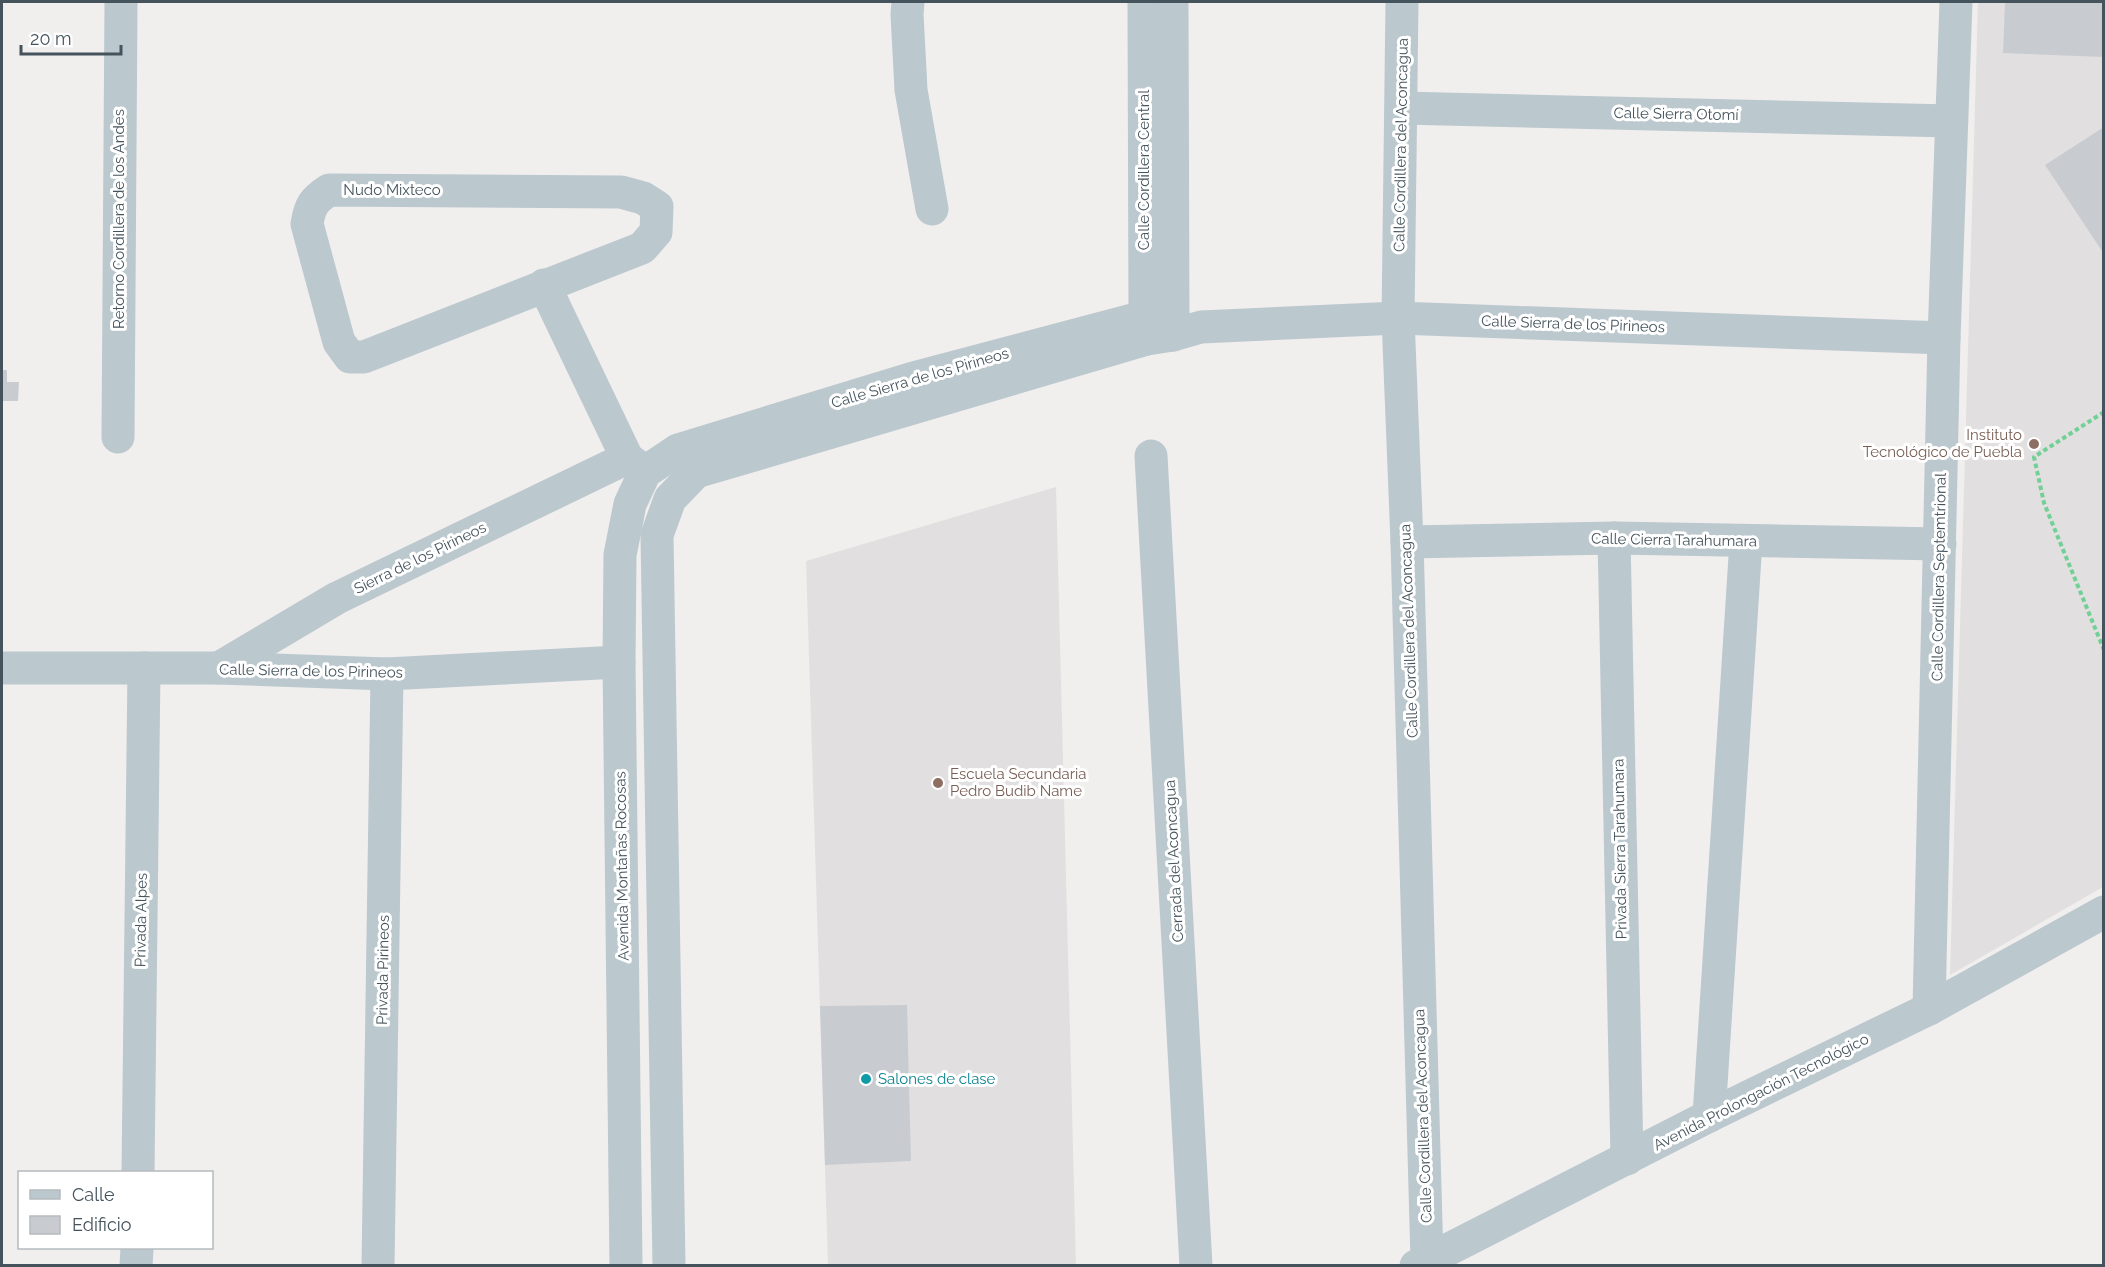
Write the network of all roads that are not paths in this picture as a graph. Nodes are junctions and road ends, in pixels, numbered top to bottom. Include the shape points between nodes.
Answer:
1 (121, 2) edge
2 (908, 2) edge
3 (1144, 2) edge
4 (1172, 2) edge
5 (1402, 2) edge
6 (1956, 2) edge
7 (1402, 108) junction
8 (1951, 121) junction
9 (932, 209) dead end
10 (544, 285) junction
11 (1398, 318) junction
12 (1168, 326) junction
13 (1944, 338) junction
14 (118, 437) dead end
15 (1151, 456) dead end
16 (636, 465) junction
17 (670, 499) junction
18 (1614, 538) junction
19 (1746, 541) junction
20 (1407, 542) junction
21 (1940, 544) junction
22 (619, 662) junction
23 (2, 668) edge
24 (144, 668) junction
25 (219, 668) junction
26 (387, 674) junction
27 (2103, 912) edge
28 (1929, 1009) junction
29 (1709, 1116) junction
30 (1627, 1159) junction
31 (138, 1171) edge
32 (137, 1249) edge
33 (1421, 1263) edge
34 (136, 1266) edge
35 (378, 1266) edge
36 (626, 1266) edge
37 (669, 1266) edge
38 (1196, 1266) edge

1 - 14 street, Retorno Cordillera de los Andes
2 - 9 street via 911,90
3 - 12 street, Calle Cordillera Central
4 - 12 street, Calle Cordillera Central
5 - 7 street, Calle Cordillera del Aconcagua
6 - 8 street, Calle Cordillera Septemtrional
7 - 8 street, Calle Sierra Otomí
7 - 11 street, Calle Cordillera del Aconcagua
8 - 13 street, Calle Cordillera Septemtrional
10 - 10 street, Nudo Mixteco via 364,357 350,357 336,332 307,224 309,211 316,199 329,190 621,192 657,207 656,232 642,248
10 - 16 street
11 - 12 street, Calle Sierra de los Pirineos
11 - 13 street, Calle Sierra de los Pirineos
11 - 20 street, Calle Cordillera del Aconcagua
12 - 16 street, Calle Sierra de los Pirineos via 910,379
12 - 17 street, Calle Sierra de los Pirineos via 696,472
13 - 21 street, Calle Cordillera Septemtrional
15 - 38 street, Cerrada del Aconcagua
16 - 17 street
16 - 22 street, Avenida Montañas Rocosas via 620,555
16 - 25 street, Sierra de los Pirineos via 337,598
17 - 37 street via 657,535
18 - 19 street, Calle Cierra Tarahumara
18 - 20 street, Calle Cierra Tarahumara
18 - 30 street, Privada Sierra Tarahumara
19 - 21 street, Calle Cierra Tarahumara
19 - 29 street
20 - 33 street, Calle Cordillera del Aconcagua
21 - 28 street, Calle Cordillera Septemtrional
22 - 26 street, Calle Sierra de los Pirineos
22 - 36 street, Avenida Montañas Rocosas
23 - 24 street, Calle Sierra de los Pirineos
24 - 25 street, Calle Sierra de los Pirineos
24 - 31 street, Privada Alpes
25 - 26 street, Calle Sierra de los Pirineos
26 - 35 street, Privada Pirineos
27 - 28 street, Avenida Prolongación Tecnológico
28 - 29 street, Avenida Prolongación Tecnológico
29 - 30 street, Avenida Prolongación Tecnológico
30 - 33 street, Avenida Prolongación Tecnológico
32 - 34 street

